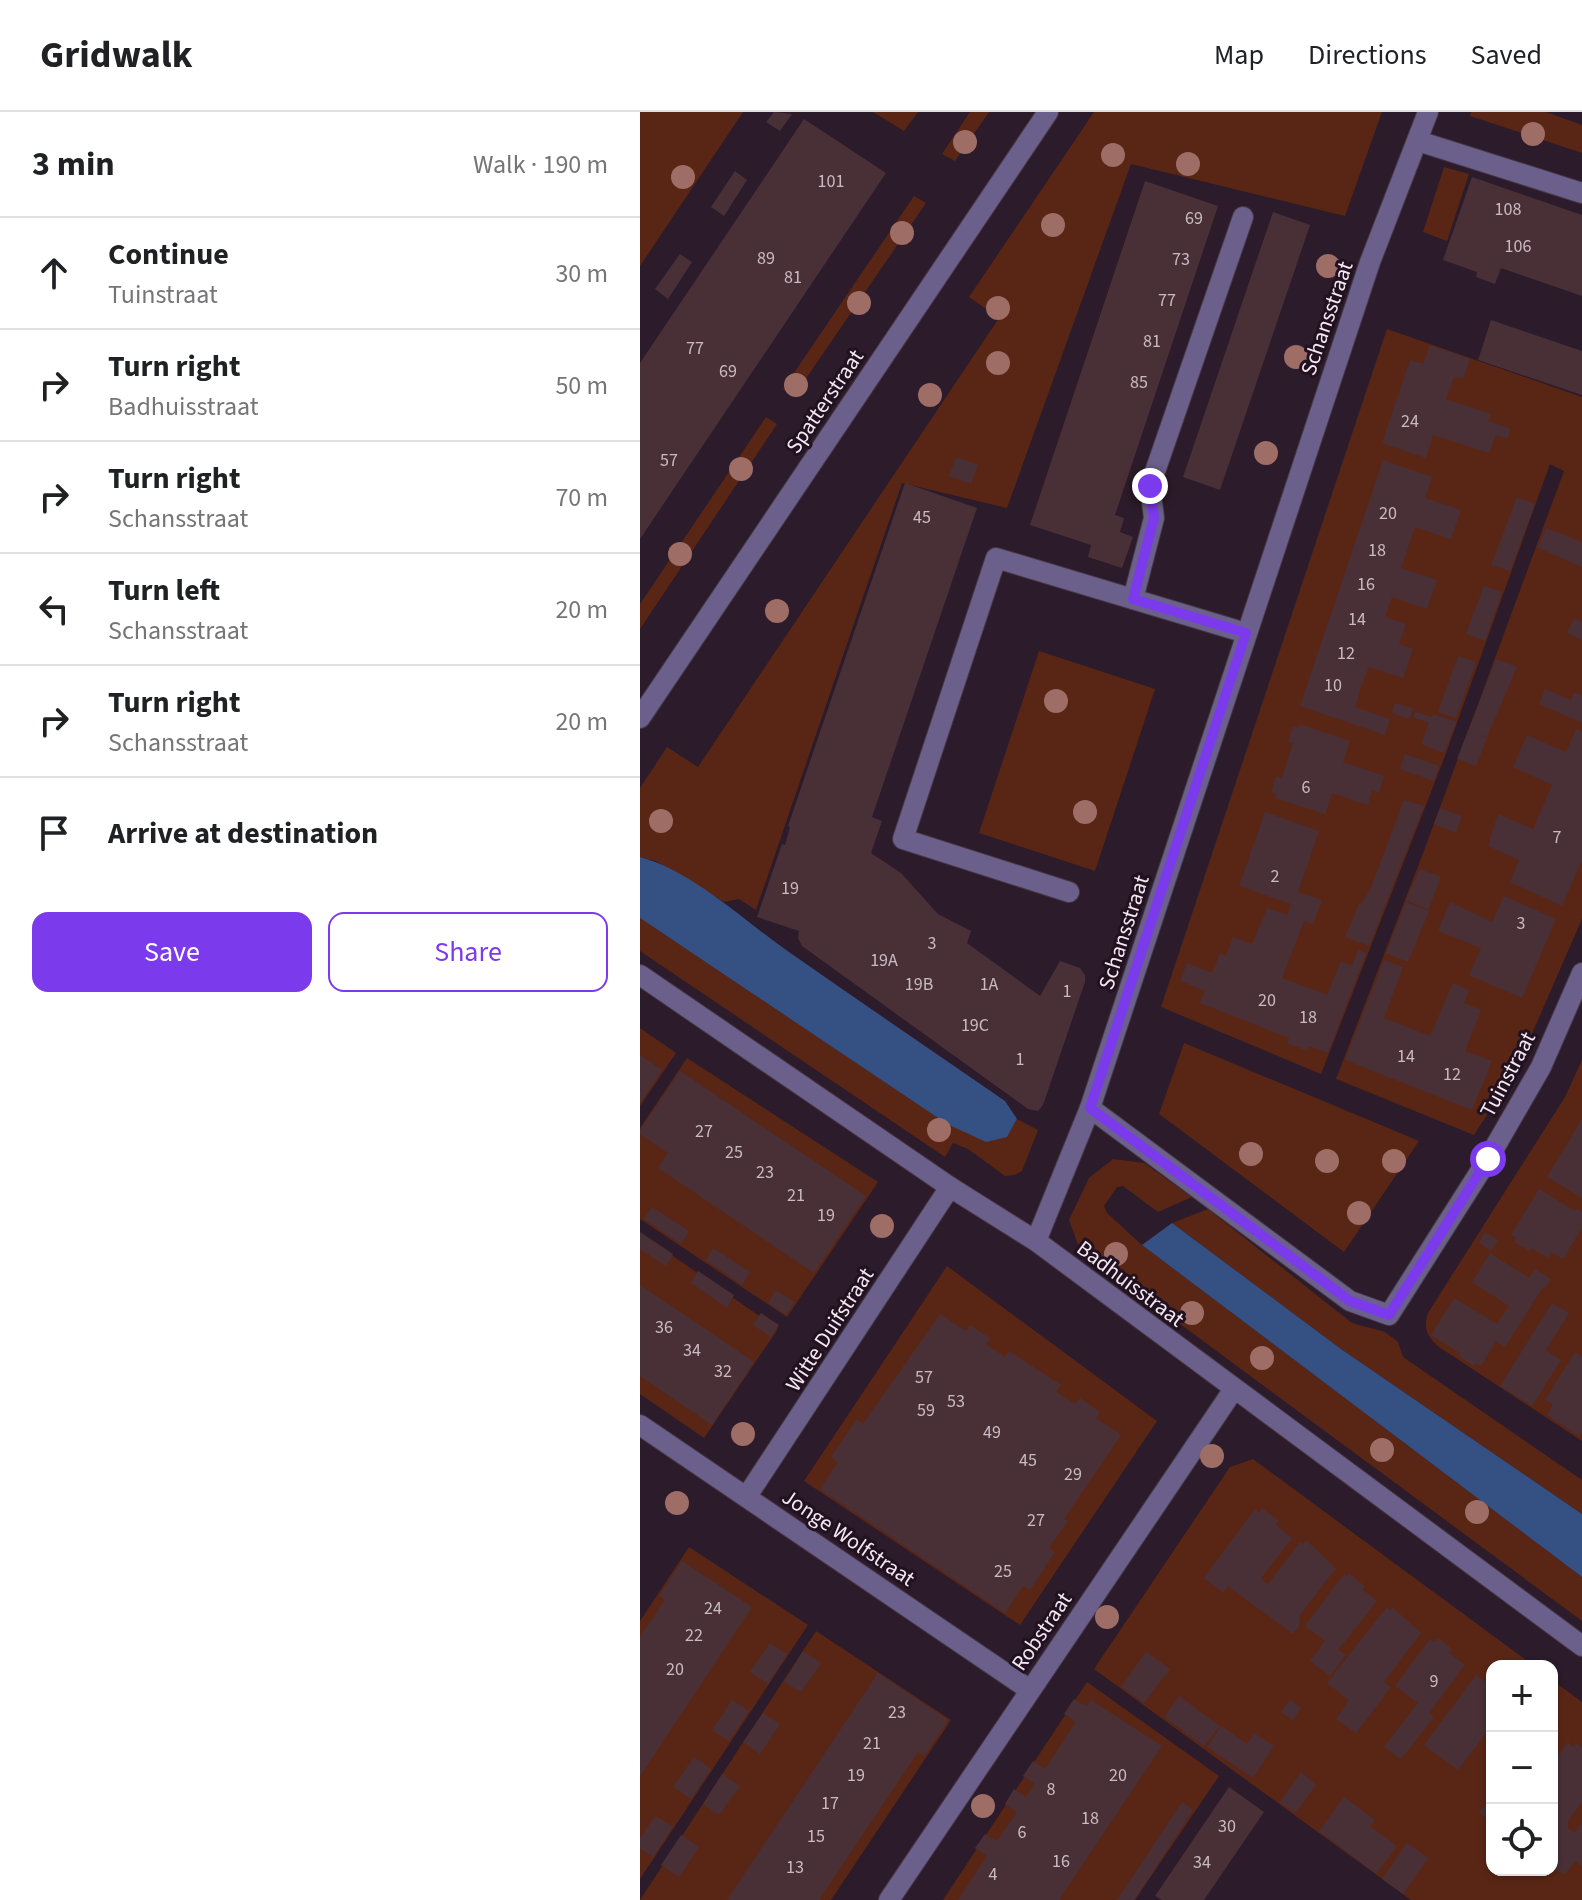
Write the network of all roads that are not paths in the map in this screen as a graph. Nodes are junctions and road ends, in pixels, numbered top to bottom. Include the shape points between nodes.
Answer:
1 (1048, 112) edge
2 (1428, 112) edge
3 (1418, 141) junction
4 (1582, 193) edge
5 (1243, 217) dead end
6 (1133, 599) junction
7 (1246, 633) junction
8 (640, 718) edge
9 (1069, 892) dead end
10 (1582, 973) edge
11 (640, 975) edge
12 (1090, 1108) junction
13 (950, 1187) junction
14 (1036, 1241) junction
15 (1234, 1389) junction
16 (640, 1425) edge
17 (747, 1496) junction
18 (1582, 1646) edge
19 (1030, 1690) junction
20 (889, 1900) edge

1 - 8 street, Spatterstraat
2 - 3 street, Schansstraat
3 - 4 street
3 - 7 street, Schansstraat via 1370,262
5 - 6 street via 1150,486 1154,518
6 - 7 street
6 - 9 street via 996,558 903,839
7 - 12 street, Schansstraat
10 - 12 street, Tuinstraat via 1541,1067 1389,1315 1350,1301
11 - 13 street, Badhuisstraat
12 - 14 street, Schansstraat
13 - 14 street, Badhuisstraat
13 - 17 street, Witte Duifstraat
14 - 15 street, Badhuisstraat
15 - 18 street, Badhuisstraat
15 - 19 street, Robstraat
16 - 17 street, Jonge Wolfstraat
17 - 19 street, Jonge Wolfstraat
19 - 20 street, Robstraat

